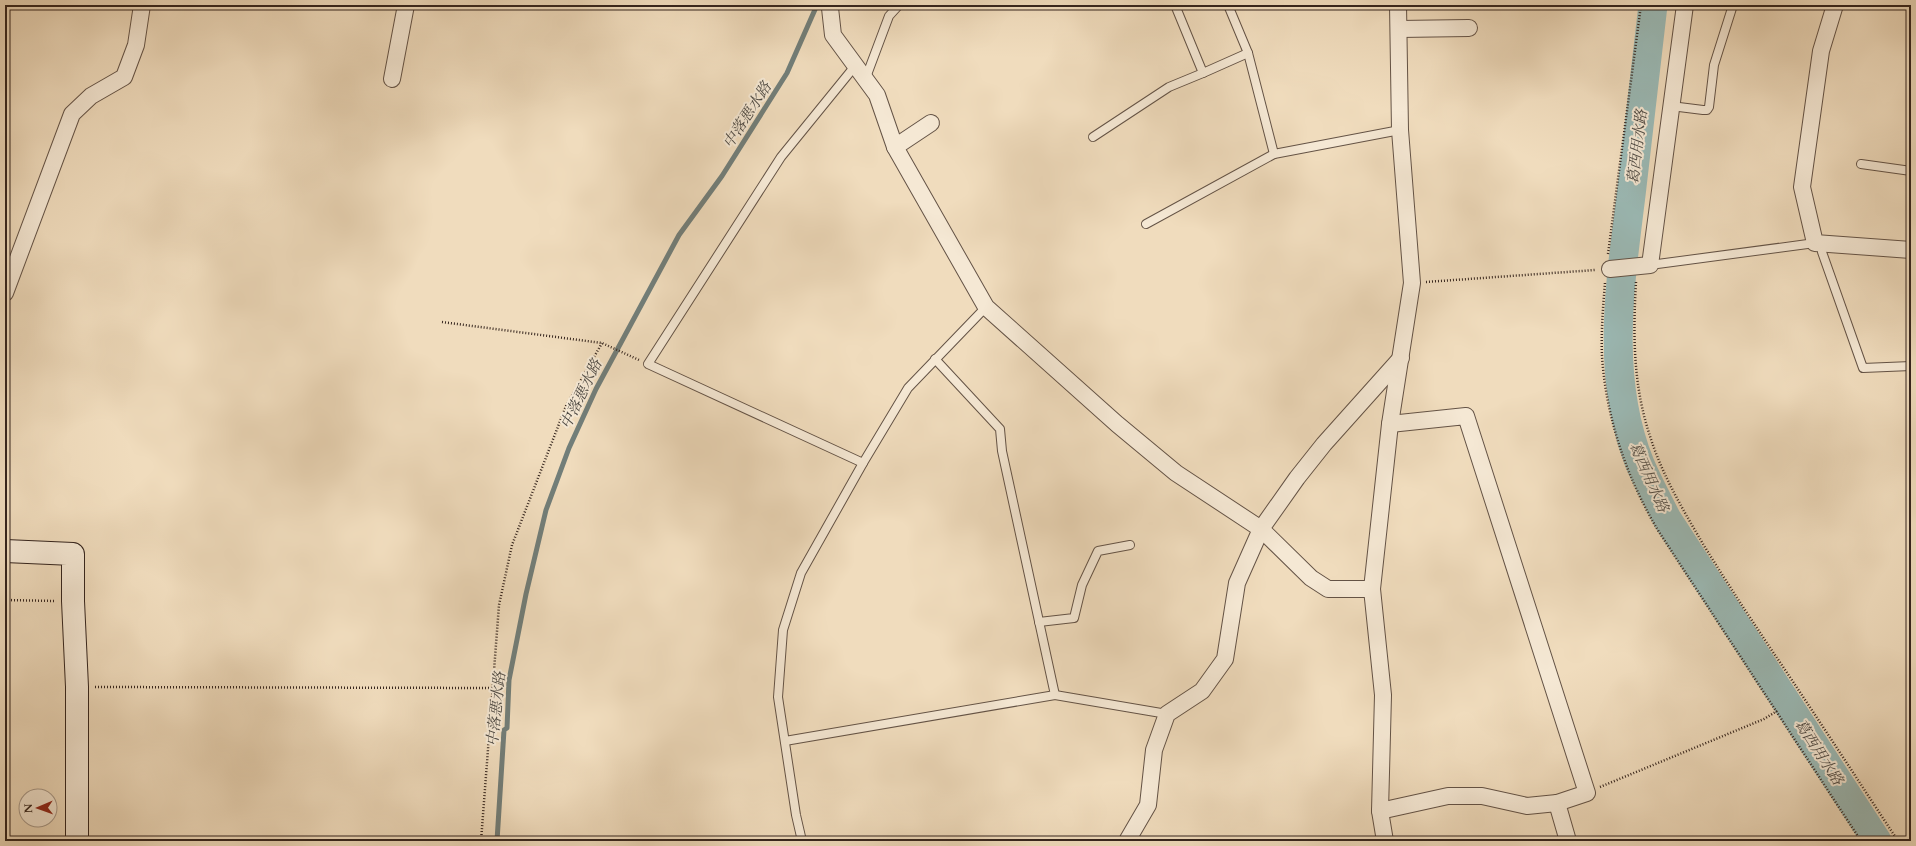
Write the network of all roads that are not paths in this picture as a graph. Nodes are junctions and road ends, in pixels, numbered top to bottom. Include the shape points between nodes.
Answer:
1 (142, 5) edge
2 (406, 5) edge
3 (832, 5) edge
4 (899, 5) edge
5 (1175, 5) edge
6 (1228, 5) edge
7 (1398, 5) edge
8 (1684, 5) edge
9 (1733, 5) edge
10 (1835, 5) edge
11 (1469, 28) dead end
12 (1399, 29) junction
13 (1248, 53) junction
14 (855, 66) junction
15 (1203, 73) junction
16 (392, 79) dead end
17 (865, 80) junction
18 (1671, 106) junction
19 (931, 123) dead end
20 (1400, 130) junction
21 (1093, 137) dead end
22 (895, 147) junction
23 (1274, 154) junction
24 (1861, 164) dead end
25 (1911, 171) edge
26 (1146, 224) dead end
27 (1818, 243) junction
28 (1911, 250) edge
29 (1650, 265) junction
30 (1608, 269) road end
31 (5, 294) edge
32 (986, 307) junction
33 (1401, 357) junction
34 (935, 360) junction
35 (1911, 366) edge
36 (1390, 424) junction
37 (863, 462) junction
38 (1261, 529) junction
39 (1130, 545) dead end
40 (5, 551) edge
41 (1372, 589) junction
42 (1039, 622) junction
43 (1054, 695) junction
44 (1167, 714) junction
45 (785, 741) junction
46 (1558, 803) junction
47 (1380, 811) junction
48 (77, 841) edge
49 (802, 841) edge
50 (1127, 841) edge
51 (1385, 841) edge
52 (1568, 841) edge

1 - 31 street via 136,45 124,77 91,96 72,114
2 - 16 street
3 - 14 street via 830,8 833,35
4 - 17 lane via 890,16
5 - 15 lane
6 - 13 lane
7 - 12 street
8 - 18 street
9 - 18 lane via 1714,65 1709,108 1703,110
10 - 27 street via 1821,51 1802,187
11 - 12 street
12 - 20 street
13 - 15 lane
13 - 23 lane
14 - 17 street
14 - 37 lane via 781,157 648,364
15 - 21 lane via 1169,87
17 - 22 street via 877,95
18 - 29 street
19 - 22 street
20 - 23 lane
20 - 33 street via 1412,283
22 - 32 street
23 - 26 lane
24 - 25 lane
27 - 28 street
27 - 29 lane
27 - 35 lane via 1863,368
29 - 30 street via 1634,273
32 - 34 lane
32 - 38 street via 1176,473
33 - 36 street
33 - 38 street via 1319,449
34 - 37 lane via 908,388
34 - 42 lane via 1000,429 1002,451
36 - 41 street
36 - 46 street via 1466,416 1587,793
37 - 45 lane via 801,573 783,630 778,697
38 - 41 street via 1312,578 1328,589
38 - 44 street via 1238,583 1225,659 1202,691
39 - 42 lane via 1098,551 1082,585 1074,618
40 - 48 street via 73,554 77,687
41 - 47 street via 1383,695
42 - 43 lane
43 - 44 lane
43 - 45 lane
44 - 50 street via 1154,750 1148,805
45 - 49 lane
46 - 47 street via 1527,806 1482,796 1448,796
46 - 52 street
47 - 51 street

